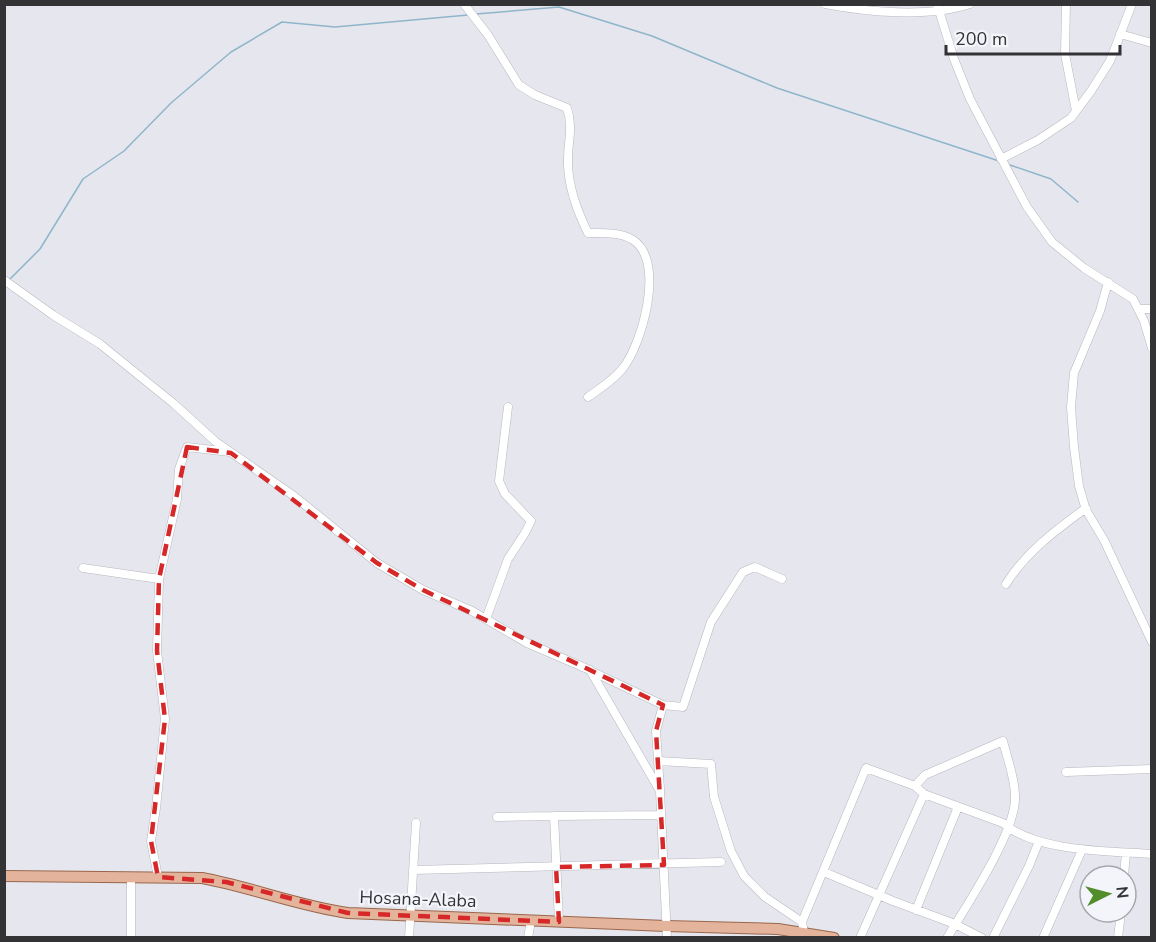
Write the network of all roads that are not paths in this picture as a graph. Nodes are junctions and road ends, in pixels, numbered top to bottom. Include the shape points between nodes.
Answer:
1 (464, 4) edge
2 (825, 4) edge
3 (970, 4) edge
4 (1066, 4) edge
5 (1132, 4) edge
6 (938, 8) edge
7 (1120, 34) junction
8 (1152, 43) edge
9 (1076, 111) junction
10 (1002, 159) junction
11 (4, 280) edge
12 (1108, 282) junction
13 (1138, 309) junction
14 (1152, 309) edge
15 (1152, 348) edge
16 (588, 398) dead end
17 (508, 407) dead end
18 (231, 453) junction
19 (1086, 508) junction
20 (83, 568) dead end
21 (159, 579) junction
22 (782, 579) dead end
23 (1006, 584) dead end
24 (486, 619) junction
25 (1152, 642) edge
26 (590, 670) junction
27 (663, 705) junction
28 (658, 761) junction
29 (1152, 770) edge
30 (1066, 772) dead end
31 (915, 786) junction
32 (660, 791) junction
33 (924, 794) junction
34 (958, 807) junction
35 (662, 815) junction
36 (554, 816) junction
37 (497, 817) dead end
38 (416, 823) dead end
39 (1009, 828) junction
40 (1039, 841) junction
41 (1082, 850) junction
42 (1126, 853) junction
43 (1152, 854) edge
44 (721, 862) dead end
45 (1125, 864) edge
46 (664, 865) junction
47 (556, 867) junction
48 (413, 870) junction
49 (824, 872) junction
50 (4, 876) edge
51 (131, 877) junction
52 (158, 877) junction
53 (879, 895) junction
54 (916, 910) junction
55 (410, 915) junction
56 (531, 920) junction
57 (559, 922) junction
58 (955, 924) junction
59 (803, 927) junction
60 (666, 932) edge
61 (832, 937) edge
62 (131, 938) edge
63 (409, 938) edge
64 (528, 938) edge
65 (860, 938) edge
66 (947, 938) edge
67 (982, 938) edge
68 (993, 938) edge
69 (1043, 938) edge

1 - 16 street via 519,85 567,108 572,123 568,165 572,196 588,233 624,236 635,241 645,256 650,293 636,344 623,368
2 - 6 street via 861,11
3 - 6 street
4 - 9 street via 1065,54
5 - 7 street
6 - 10 street via 970,99
7 - 8 street
7 - 9 street via 1110,61
9 - 10 street via 1038,140
10 - 12 street via 1026,207 1052,242
11 - 18 street via 100,344
12 - 13 street via 1132,299
12 - 19 street via 1074,373 1074,447
13 - 14 street
13 - 15 street
17 - 24 street via 499,481 505,494 531,521 508,559
18 - 21 street via 187,447 179,469 177,499
18 - 24 street via 294,496 377,563
19 - 23 street via 1051,533 1015,569
19 - 25 street
20 - 21 street
21 - 52 street via 157,651 165,719 151,841
22 - 27 street via 755,567 743,572 711,621 683,707
24 - 26 street via 527,643
26 - 27 street
26 - 32 street
27 - 28 street via 656,731
28 - 32 street
28 - 59 street via 711,764 714,797 731,851 744,876
29 - 30 street
31 - 33 street
31 - 39 street via 925,776 1003,741 1015,796
31 - 49 street via 866,768
32 - 35 street
33 - 34 street
33 - 53 street
34 - 39 street
34 - 54 street
35 - 36 street
35 - 46 street
36 - 37 street
36 - 47 street
38 - 48 street
39 - 40 street
39 - 58 street
40 - 41 street
40 - 68 street
41 - 42 street
41 - 69 street
42 - 43 street
42 - 45 street
44 - 46 street
46 - 47 street
46 - 60 street
47 - 48 street
47 - 57 street
48 - 55 street
49 - 53 street
49 - 59 street
50 - 51 main road, Hosana-Alaba
51 - 52 main road, Hosana-Alaba
51 - 62 street
52 - 55 main road, Hosana-Alaba via 226,882 326,910
53 - 54 street
53 - 65 street
54 - 58 street
55 - 56 main road, Hosana-Alaba
55 - 63 street
56 - 57 main road, Hosana-Alaba
56 - 64 street
57 - 60 main road, Hosana-Alaba
58 - 66 street
58 - 67 street
59 - 60 main road, Hosana-Alaba
59 - 61 main road, Hosana-Alaba

